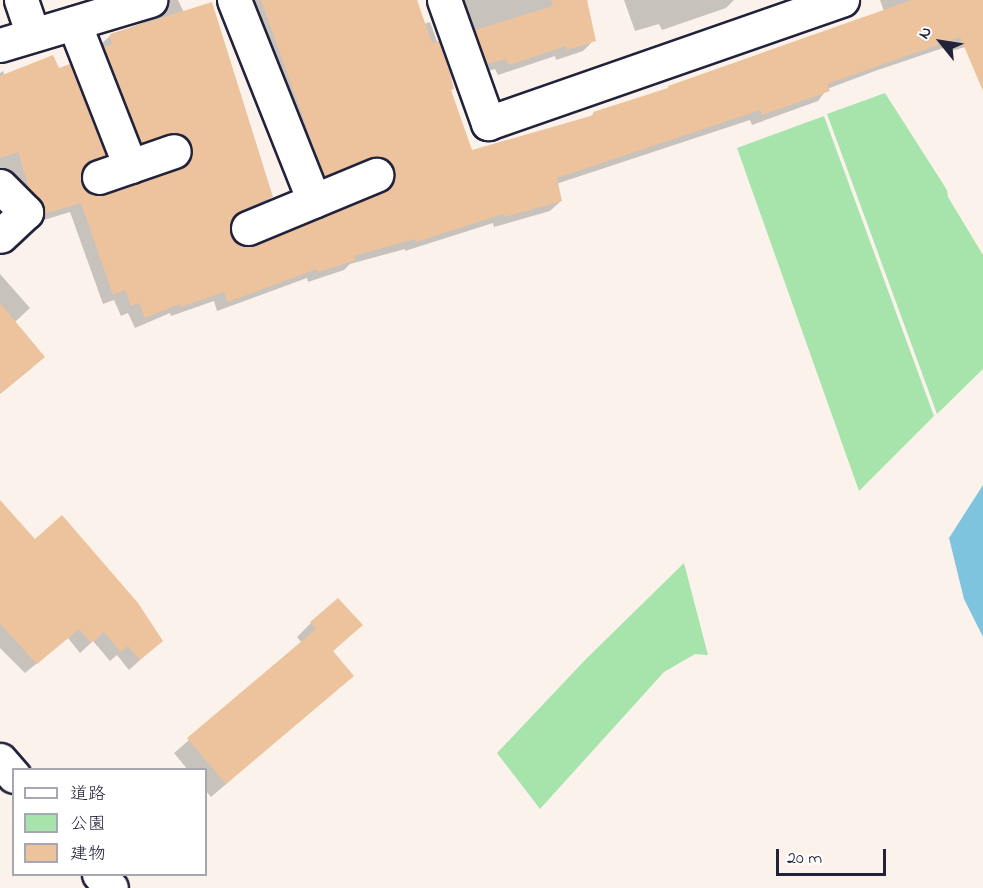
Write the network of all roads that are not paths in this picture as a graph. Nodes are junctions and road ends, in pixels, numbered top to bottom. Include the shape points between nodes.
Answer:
1 (21, 0) edge
2 (150, 0) edge
3 (234, 0) edge
4 (444, 0) edge
5 (842, 0) edge
6 (74, 23) junction
7 (33, 34) junction
8 (0, 45) edge
9 (174, 151) dead end
10 (130, 166) junction
11 (376, 176) dead end
12 (99, 177) dead end
13 (0, 186) edge
14 (314, 201) junction
15 (248, 228) dead end
16 (0, 236) edge
17 (0, 760) edge
18 (12, 774) edge
19 (101, 876) edge
20 (111, 888) edge

1 - 7 street
2 - 6 street
3 - 14 street
4 - 5 street via 488,123
6 - 7 street
6 - 10 street
7 - 8 street
9 - 10 street
10 - 12 street
11 - 14 street
13 - 16 street via 27,212
14 - 15 street
17 - 18 street
19 - 20 street

